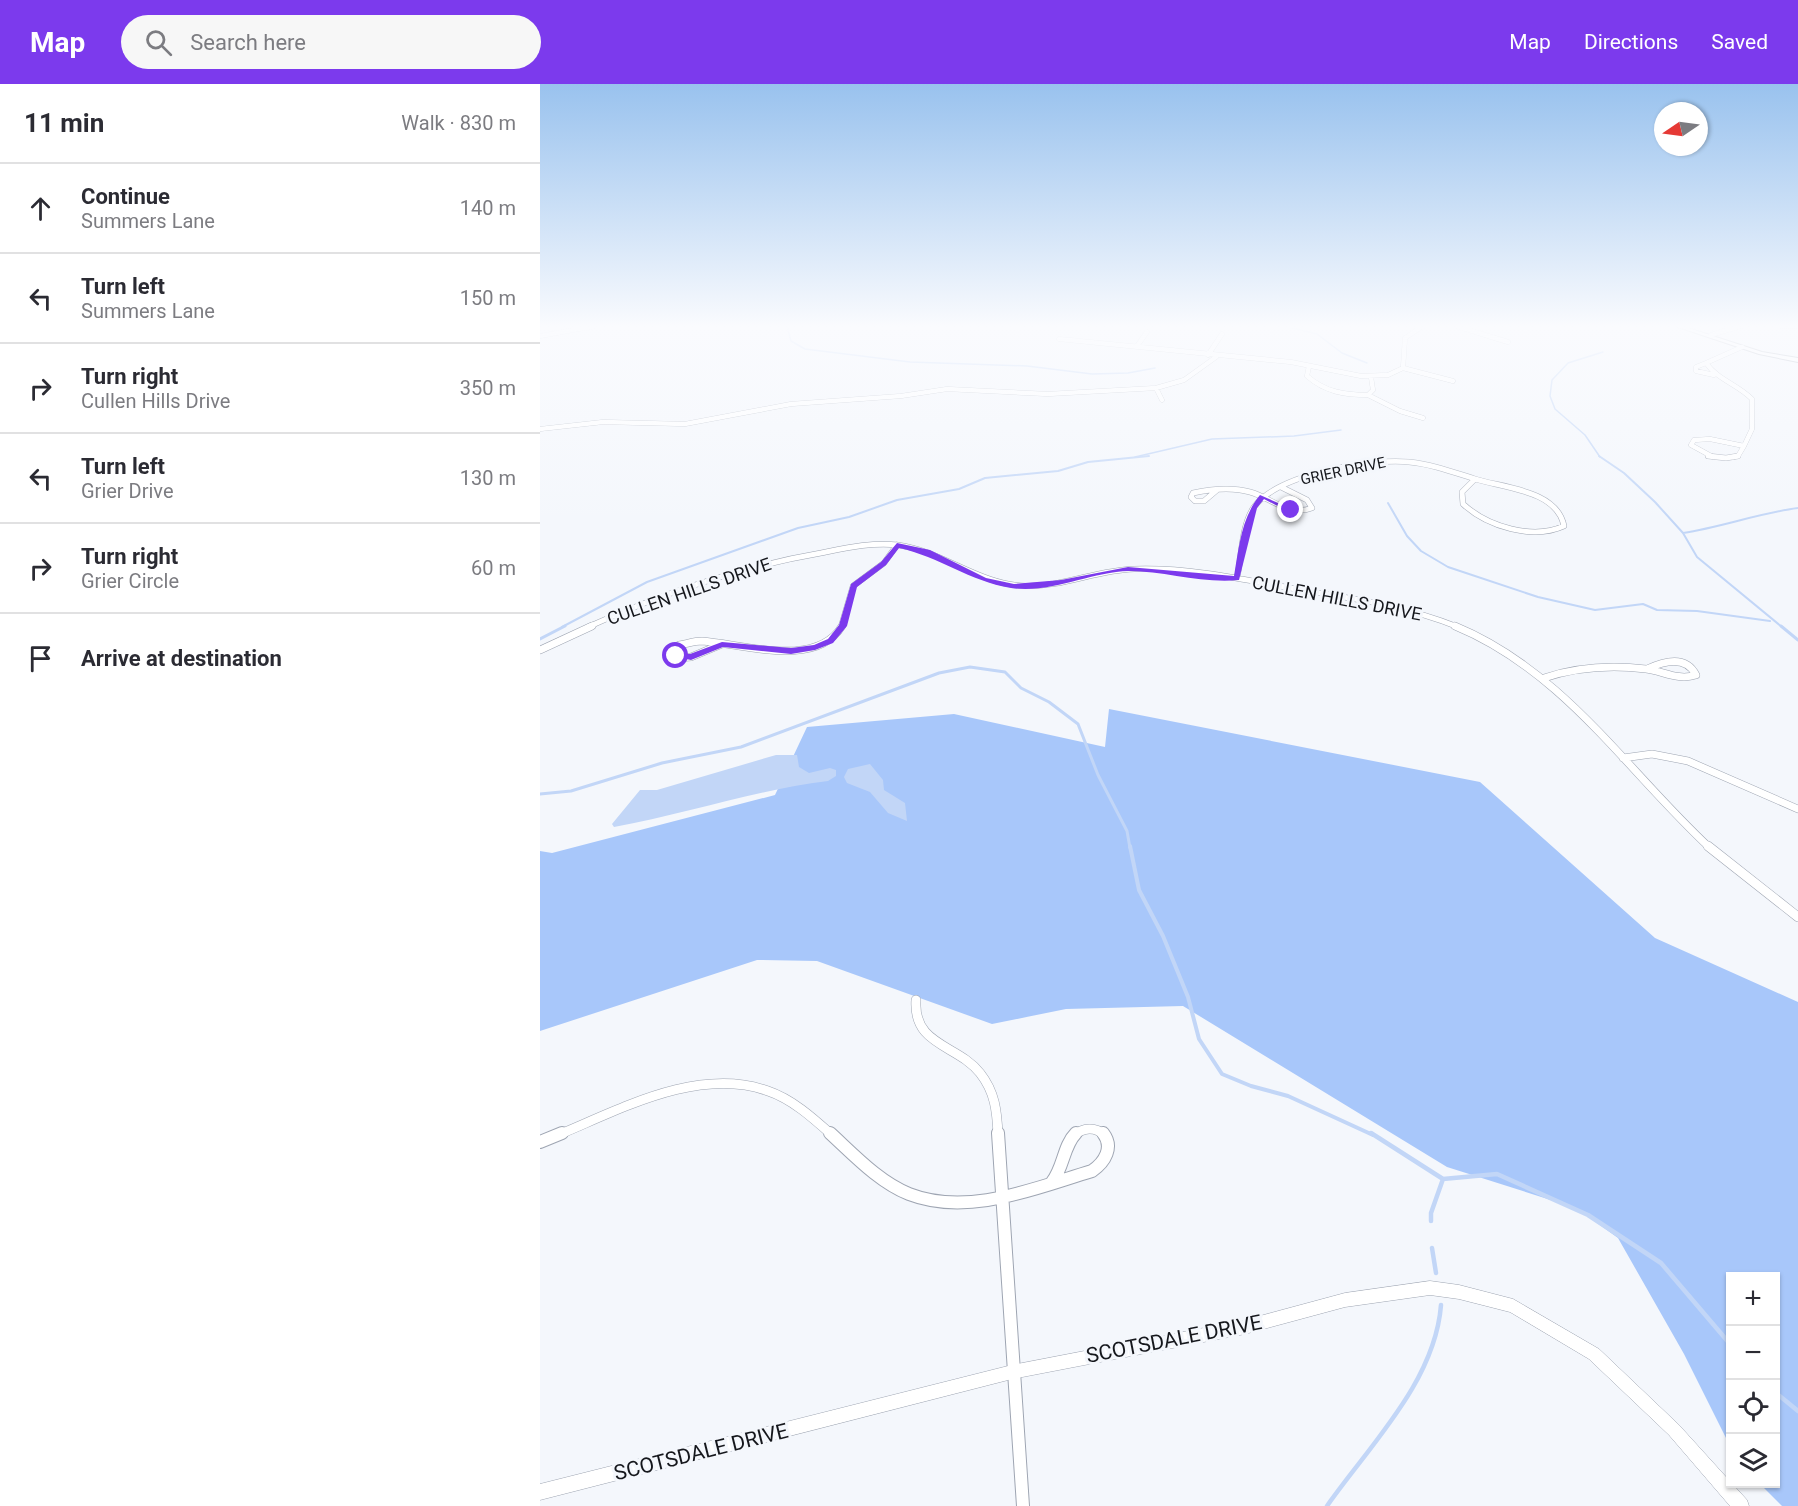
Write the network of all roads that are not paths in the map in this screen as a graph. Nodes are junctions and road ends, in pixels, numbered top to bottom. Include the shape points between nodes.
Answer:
1 (921, 392) edge
2 (1015, 392) edge
3 (1078, 392) edge
4 (1158, 392) edge
5 (1337, 392) edge
6 (1371, 392) edge
7 (1745, 392) edge
8 (1368, 395) junction
9 (1162, 400) dead end
10 (1423, 418) dead end
11 (540, 429) edge
12 (1744, 446) junction
13 (1475, 479) junction
14 (1281, 487) junction
15 (1216, 490) dead end
16 (1263, 496) junction
17 (897, 545) junction
18 (1237, 578) junction
19 (722, 644) junction
20 (540, 650) edge
21 (1647, 669) junction
22 (1544, 678) junction
23 (1623, 758) junction
24 (1798, 809) edge
25 (1798, 917) edge
26 (916, 1000) dead end
27 (540, 1142) edge
28 (1052, 1182) junction
29 (1002, 1196) junction
30 (1012, 1372) junction
31 (540, 1492) edge
32 (1023, 1506) edge
33 (1741, 1506) edge

1 - 11 street via 791,404 674,425 603,422
2 - 3 street
4 - 9 street
5 - 8 street
6 - 8 street
7 - 12 street via 1752,399 1754,420 1752,436
8 - 10 street
12 - 12 street via 1710,439 1691,442 1698,452 1719,458 1734,458
13 - 13 street, GRIER DRIVE via 1543,498 1560,511 1564,526 1556,532 1533,531 1473,514 1464,508 1460,495
13 - 14 street, GRIER DRIVE via 1421,464 1389,461 1330,472
14 - 16 street, GRIER DRIVE
14 - 16 street via 1307,500 1312,508 1296,511
15 - 16 street
16 - 18 street via 1249,517
17 - 18 street, CULLEN HILLS DRIVE via 927,552 983,580 1014,586 1128,569
17 - 19 street via 884,563 853,586 843,626 830,641 791,651
17 - 20 street, CULLEN HILLS DRIVE via 840,550 754,566 633,607
18 - 22 street, CULLEN HILLS DRIVE via 1429,616 1494,644
19 - 19 street via 683,643 675,654 679,658 691,657
21 - 21 street via 1684,677 1696,675 1689,664 1677,660
21 - 22 street via 1578,668
22 - 23 street, CULLEN HILLS DRIVE
23 - 24 street via 1652,754 1688,761
23 - 25 street, CULLEN HILLS DRIVE via 1706,845
26 - 29 street via 914,1020 924,1033 979,1072 996,1102
27 - 29 street via 646,1101 700,1086 741,1084 778,1094 809,1114 872,1169 921,1199 953,1202
28 - 28 street via 1104,1164 1110,1150 1106,1137 1097,1130 1075,1134
28 - 29 street
29 - 30 street
30 - 31 street, SCOTSDALE DRIVE
30 - 32 street
30 - 33 street, SCOTSDALE DRIVE via 1245,1328 1345,1300 1430,1288 1459,1292 1513,1306 1594,1354 1674,1430

